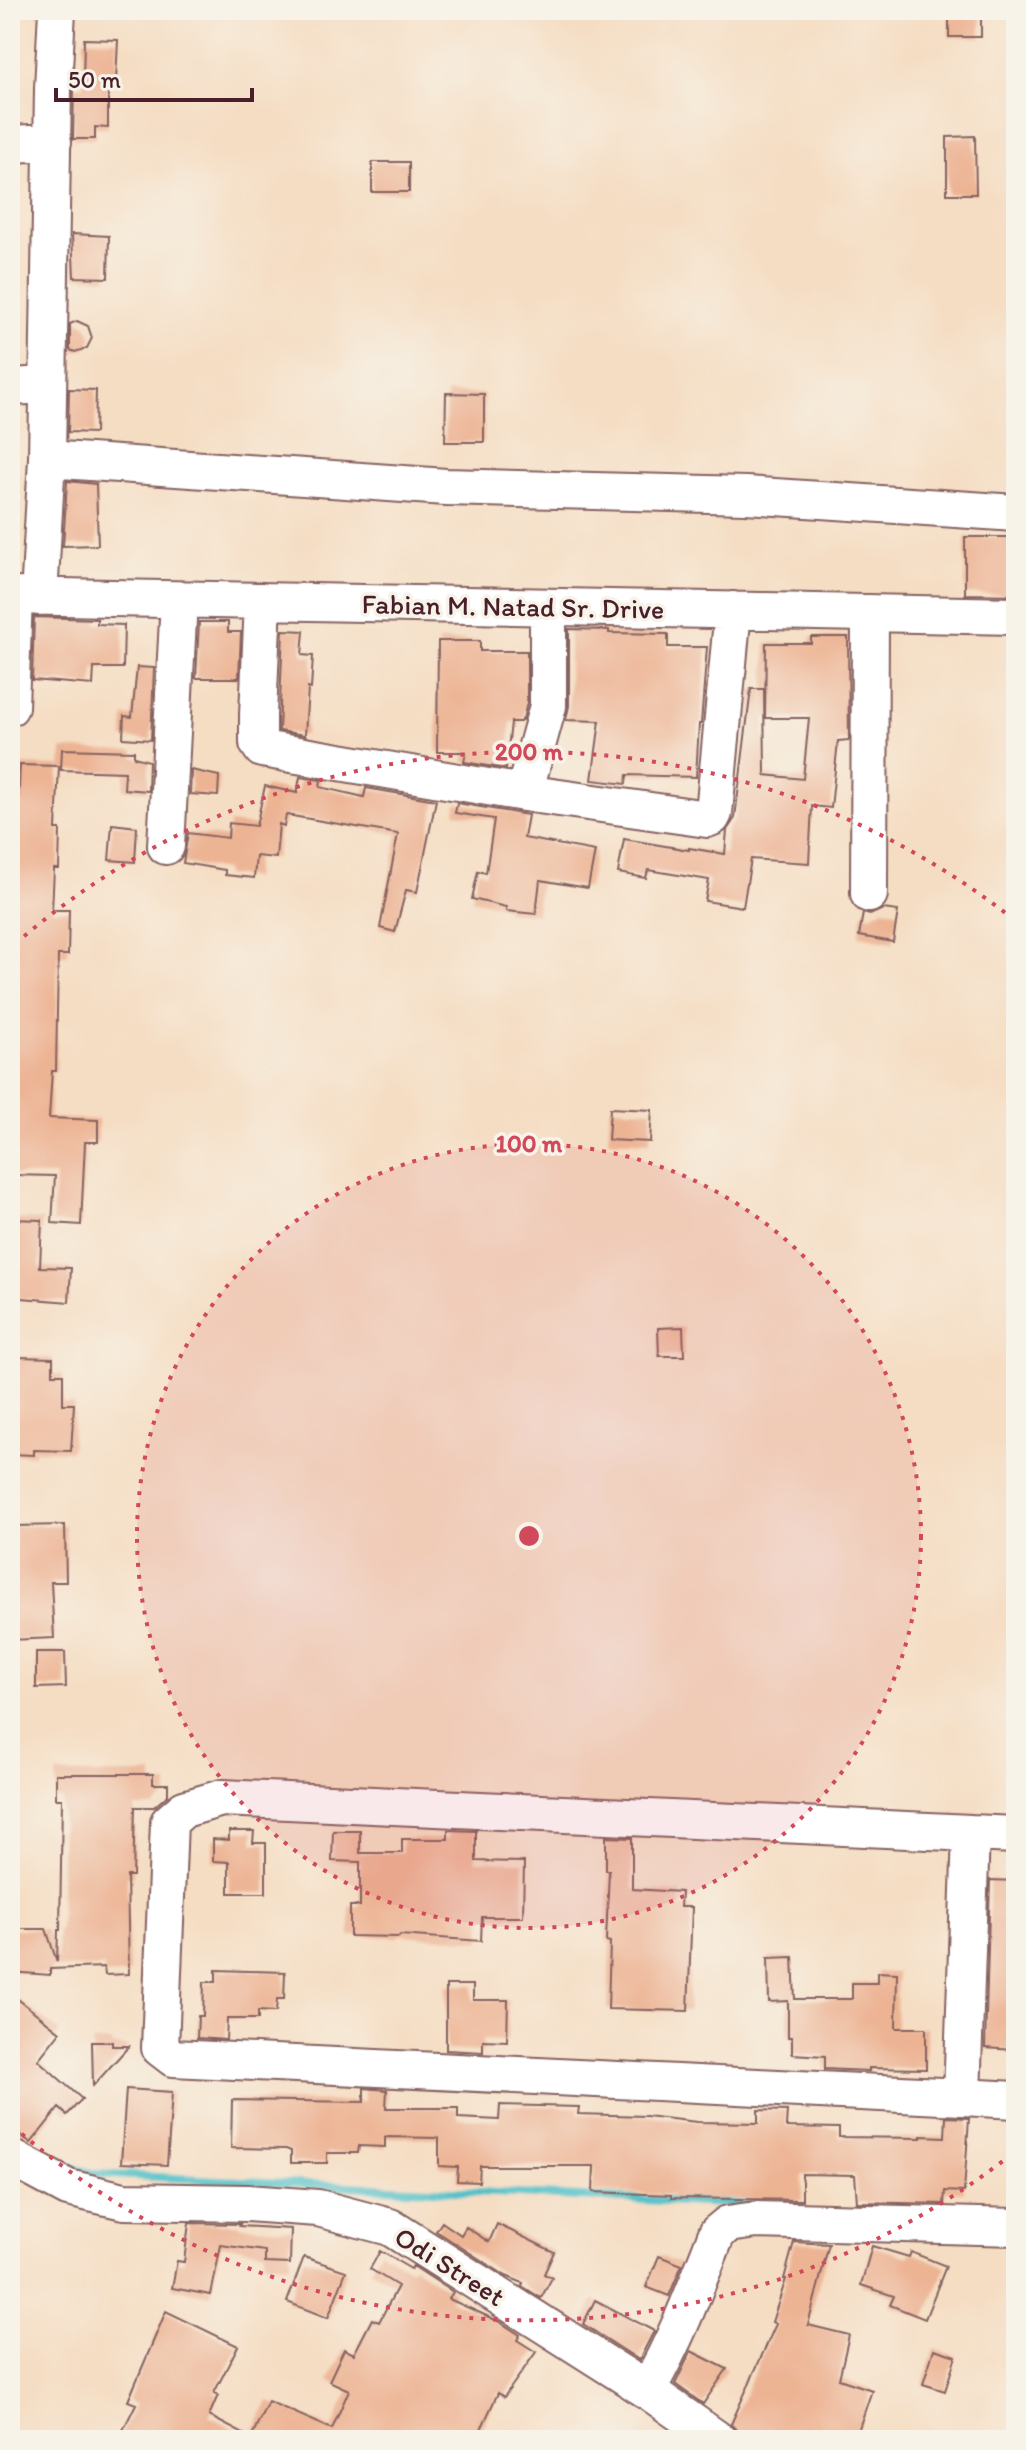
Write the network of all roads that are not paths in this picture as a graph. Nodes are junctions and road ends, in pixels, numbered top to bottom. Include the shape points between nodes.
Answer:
1 (57, 10) edge
2 (53, 142) junction
3 (10, 144) edge
4 (47, 385) junction
5 (10, 387) edge
6 (47, 459) junction
7 (1016, 513) edge
8 (21, 596) edge
9 (179, 600) junction
10 (263, 601) junction
11 (548, 607) junction
12 (733, 610) junction
13 (870, 613) junction
14 (1016, 616) edge
15 (10, 707) edge
16 (524, 793) junction
17 (166, 846) dead end
18 (869, 894) dead end
19 (971, 1833) junction
20 (1016, 1835) edge
21 (962, 2097) junction
22 (1016, 2100) edge
23 (10, 2157) edge
24 (1016, 2227) edge
25 (647, 2390) junction
26 (718, 2440) edge

1 - 2 street
2 - 3 street
2 - 4 street
4 - 5 street
4 - 6 street
6 - 7 street via 446,487 746,495
6 - 8 street
8 - 9 street, Fabian M. Natad Sr. Drive
8 - 15 street
9 - 10 street, Fabian M. Natad Sr. Drive
9 - 17 street
10 - 11 street, Fabian M. Natad Sr. Drive
10 - 16 street via 258,715 262,749
11 - 12 street, Fabian M. Natad Sr. Drive
11 - 16 street via 548,706
12 - 13 street, Fabian M. Natad Sr. Drive
12 - 16 street via 712,817
13 - 14 street, Fabian M. Natad Sr. Drive
13 - 18 street
19 - 20 street
19 - 21 street
19 - 21 street via 222,1798 184,1809 169,1822 160,2048 173,2058
21 - 22 street
23 - 25 street, Odi Street via 68,2188 124,2201 318,2208 390,2227
24 - 25 street via 756,2220 728,2224 717,2233
25 - 26 street, Odi Street

